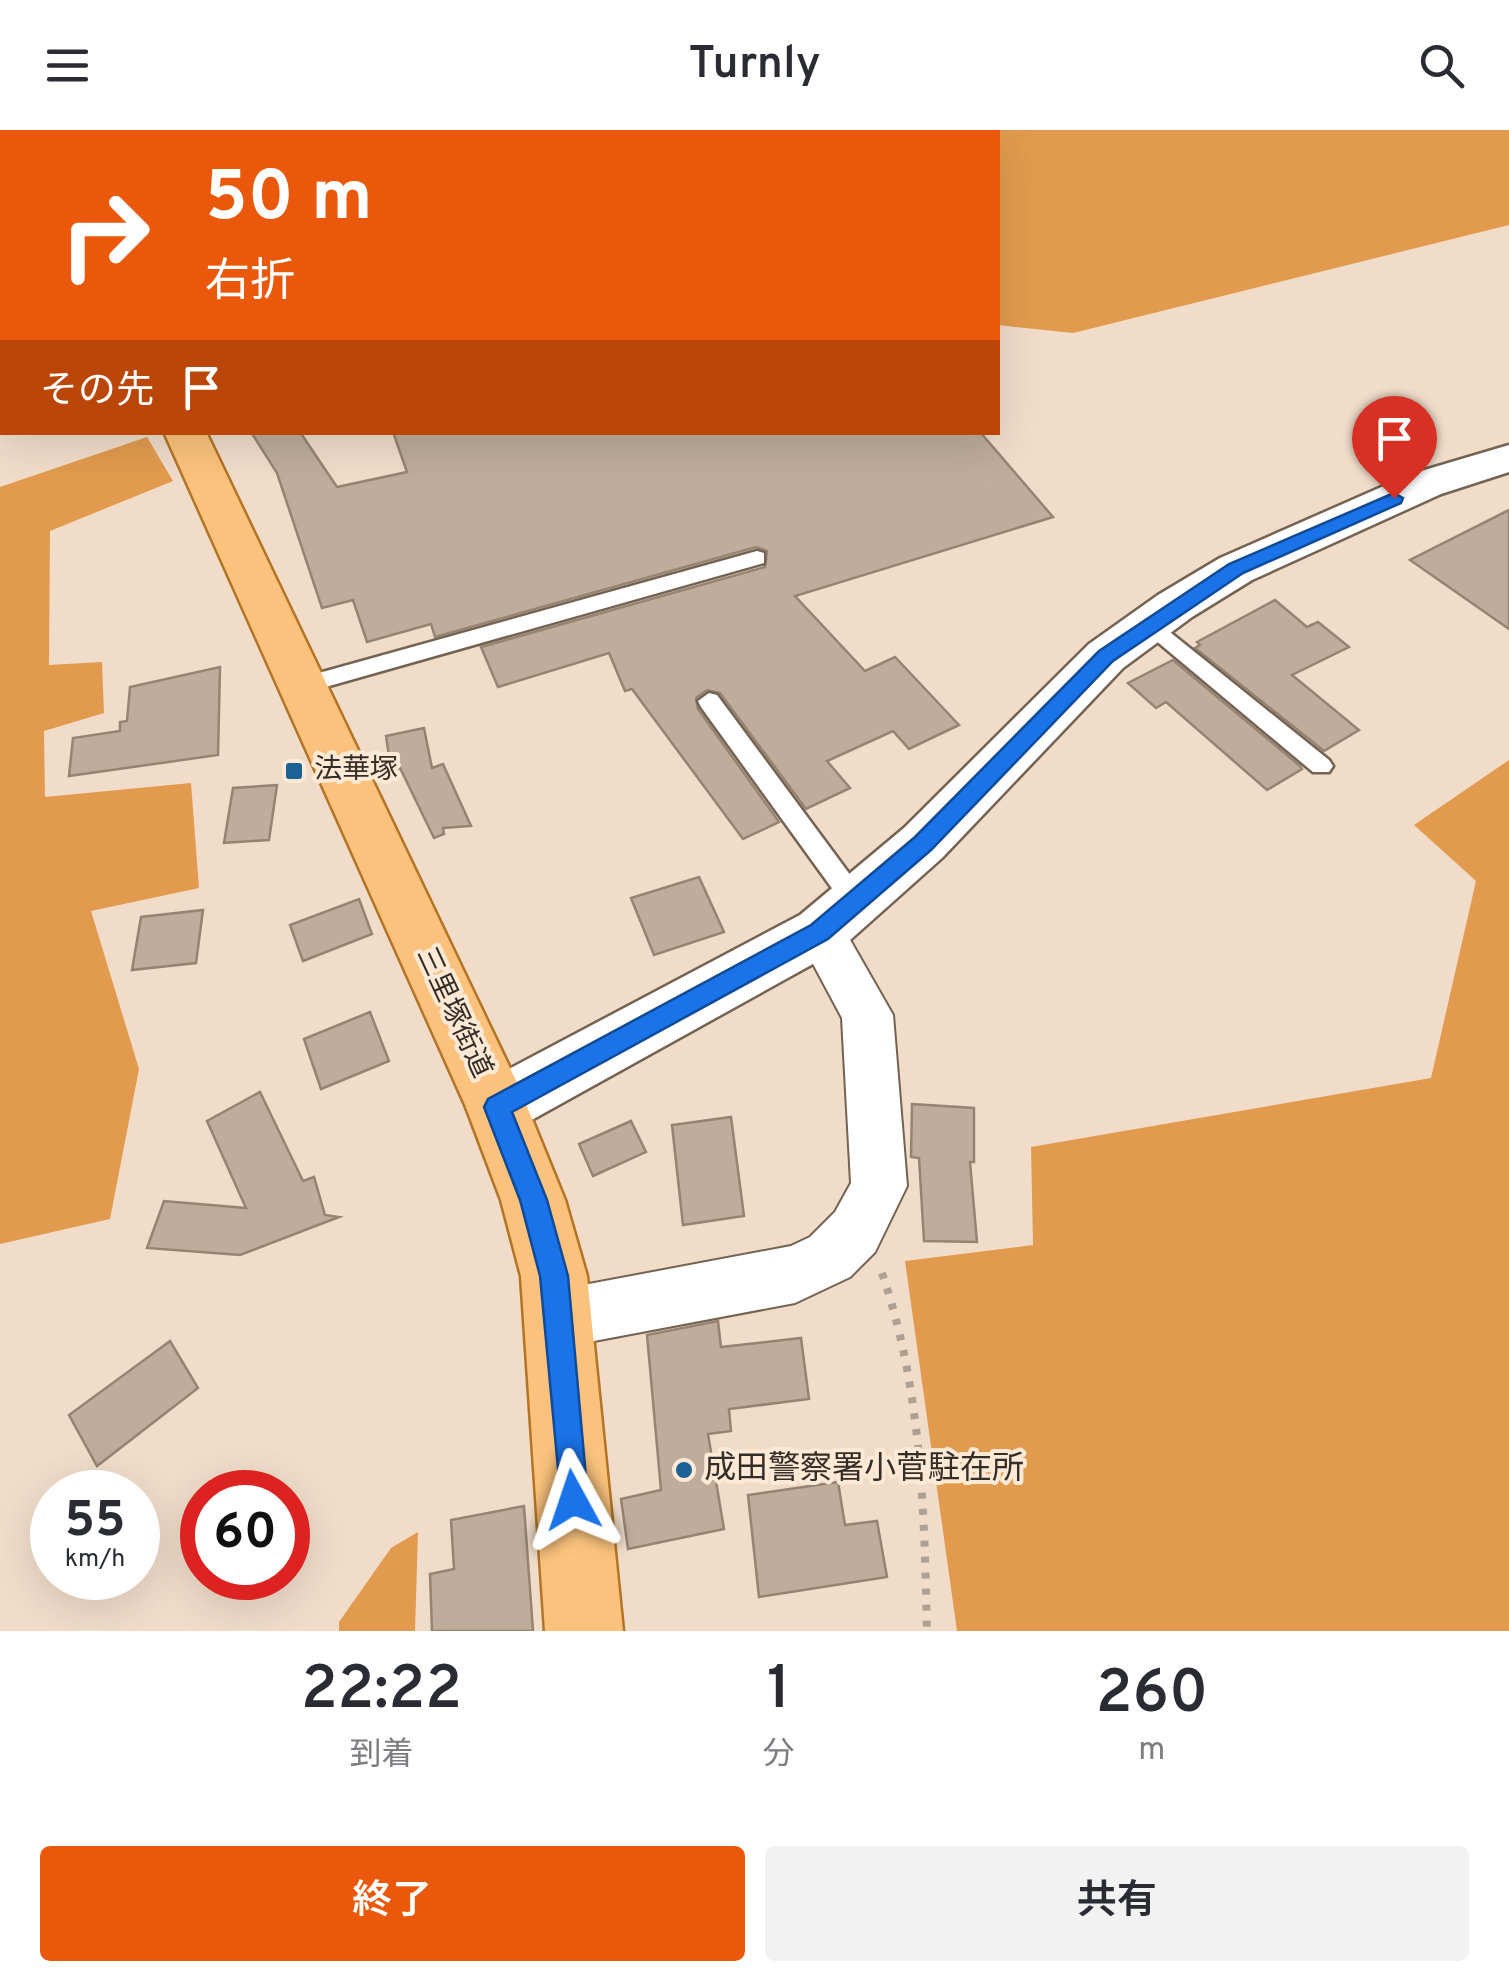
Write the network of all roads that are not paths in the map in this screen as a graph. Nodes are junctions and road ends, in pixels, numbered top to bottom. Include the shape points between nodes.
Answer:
1 (186, 435) edge
2 (1509, 458) edge
3 (756, 558) dead end
4 (1150, 624) junction
5 (301, 686) junction
6 (709, 701) dead end
7 (1320, 766) dead end
8 (838, 917) junction
9 (497, 1107) junction
10 (557, 1319) junction
11 (584, 1631) edge

1 - 5 main road, 三里塚街道
2 - 4 street via 1426,484 1236,569
3 - 5 lane
4 - 7 lane
4 - 8 street via 1106,656 923,843
5 - 9 main road, 三里塚街道
6 - 8 lane
8 - 9 street
8 - 10 street via 867,1015 877,1104 879,1186 855,1232 830,1257 795,1274
9 - 10 main road, 三里塚街道 via 533,1200 554,1276
10 - 11 main road, 三里塚街道

